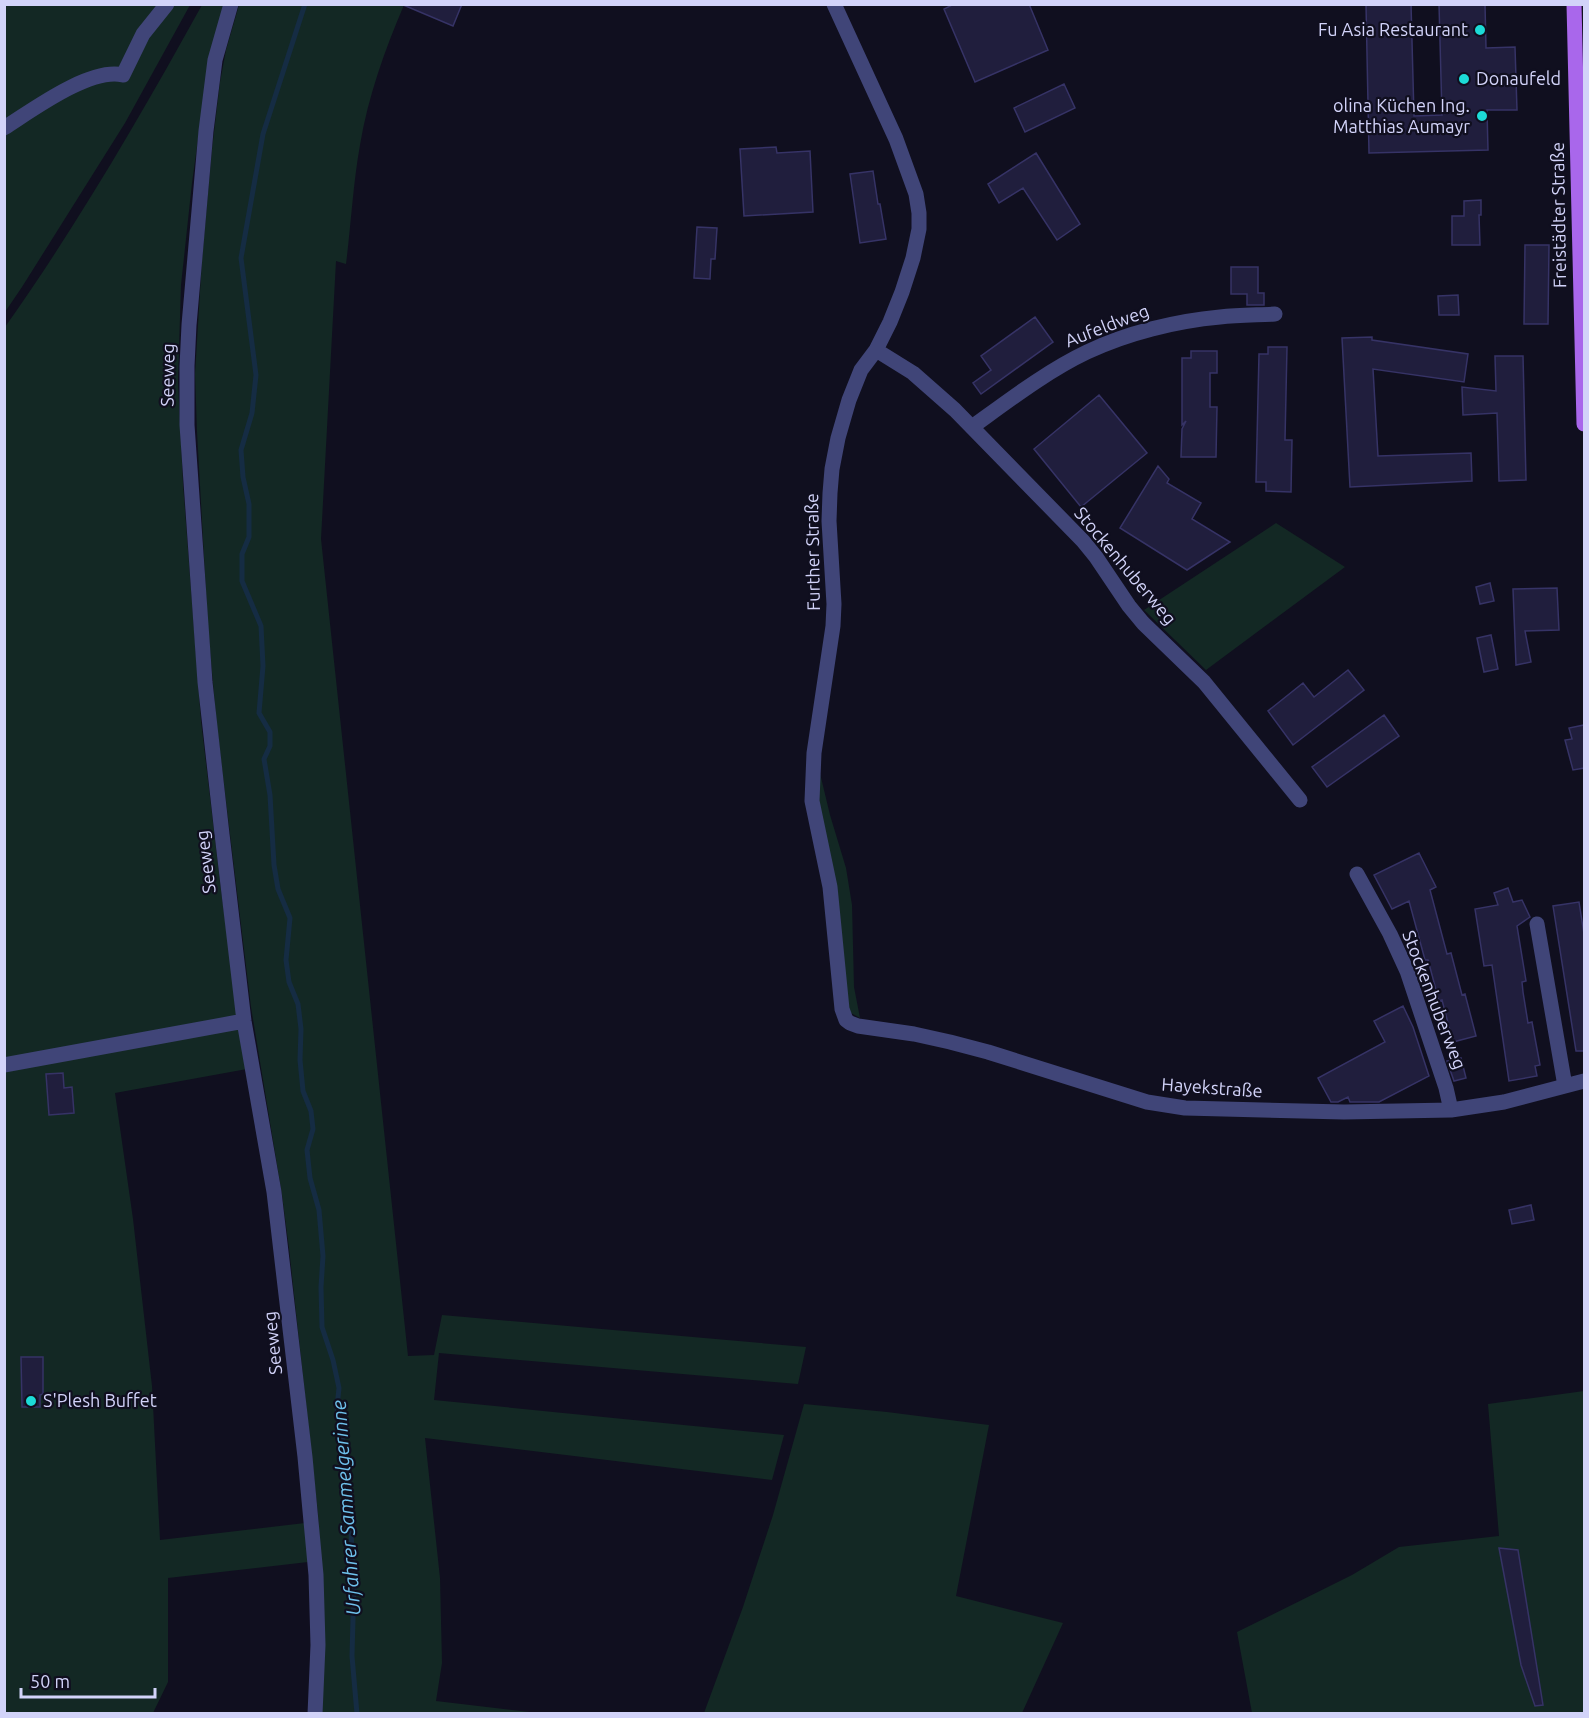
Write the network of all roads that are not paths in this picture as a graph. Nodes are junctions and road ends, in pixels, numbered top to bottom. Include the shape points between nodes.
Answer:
1 (167, 4) edge
2 (231, 4) edge
3 (834, 4) edge
4 (1574, 4) edge
5 (4, 128) edge
6 (1275, 314) dead end
7 (876, 350) junction
8 (1584, 424) edge
9 (972, 427) junction
10 (1300, 800) dead end
11 (1357, 874) dead end
12 (1537, 924) dead end
13 (846, 1020) joint
14 (244, 1021) junction
15 (4, 1065) edge
16 (1584, 1081) edge
17 (1565, 1086) junction
18 (1451, 1110) junction
19 (315, 1713) edge

1 - 5 street via 143,34 123,75 105,75 82,82
2 - 14 street, Seeweg via 216,60 206,131 192,277 186,397 205,682
3 - 7 street, Further Straße via 896,139 919,213 913,258
4 - 8 main road, Freistädter Straße
6 - 9 street, Aufeldweg via 1182,322 1110,343 1064,364
7 - 9 street, Stockenhuberweg via 913,373
7 - 13 street, Further Straße via 861,370 849,400 832,469 829,522 833,626 812,779 812,801 831,898 839,995
9 - 10 street, Stockenhuberweg via 1083,541 1143,623 1204,682
11 - 18 street, Stockenhuberweg via 1407,971
12 - 17 street
13 - 18 street, Hayekstraße via 858,1026 914,1034 988,1052 1163,1106 1344,1112
14 - 15 street
14 - 19 street, Seeweg via 274,1192 304,1447 318,1645
16 - 17 street, Hayekstraße
17 - 18 street, Hayekstraße via 1504,1102

